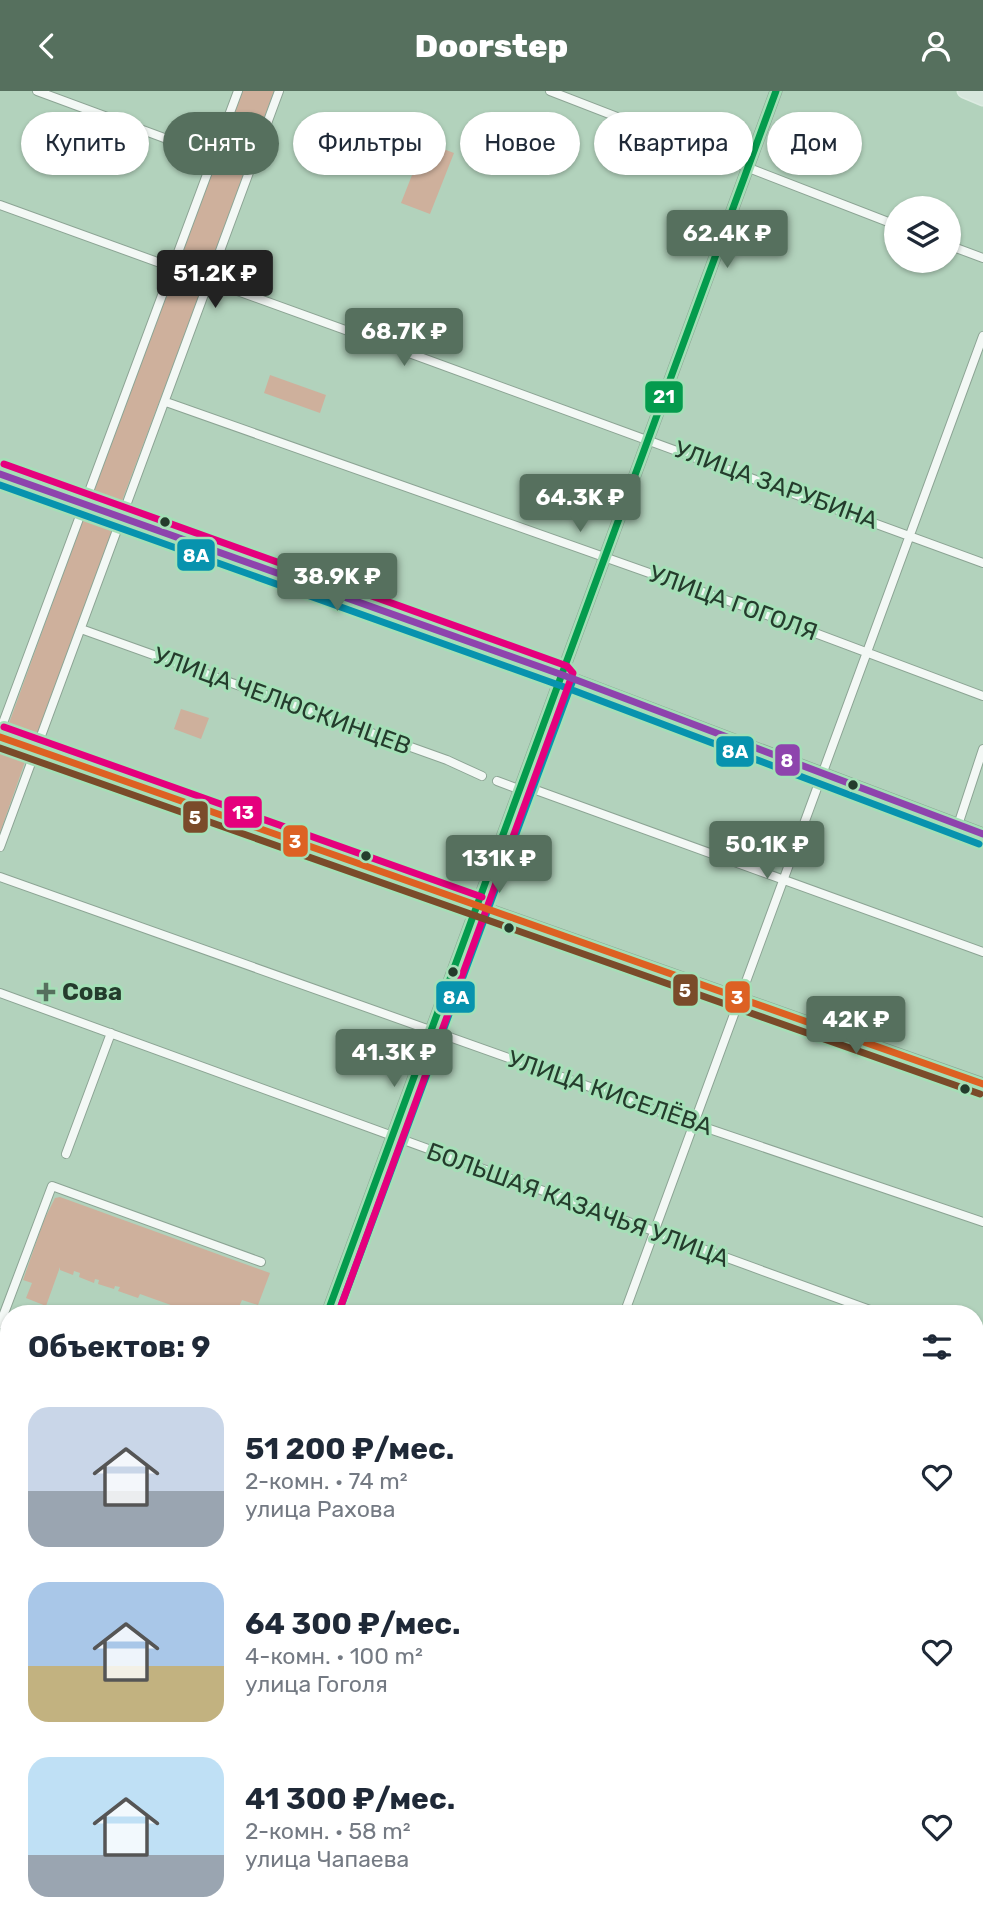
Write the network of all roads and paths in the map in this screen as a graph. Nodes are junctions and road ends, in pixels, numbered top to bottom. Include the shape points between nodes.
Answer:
1 (37, 91) edge
2 (238, 91) edge
3 (279, 91) edge
4 (550, 91) edge
5 (776, 91) edge
6 (964, 91) edge
7 (983, 99) edge
8 (230, 112) edge
9 (603, 112) edge
10 (163, 138) edge
11 (753, 155) edge
12 (753, 171) edge
13 (206, 175) edge
14 (746, 175) edge
15 (0, 205) edge
16 (884, 220) edge
17 (961, 250) edge
18 (983, 258) edge
19 (172, 267) junction
20 (210, 282) junction
21 (983, 336) edge
22 (166, 402) junction
23 (649, 439) junction
24 (0, 474) edge
25 (84, 503) junction
26 (122, 518) junction
27 (909, 535) junction
28 (605, 558) junction
29 (983, 563) edge
30 (81, 629) junction
31 (867, 652) junction
32 (563, 675) junction
33 (983, 696) edge
34 (0, 731) edge
35 (0, 737) edge
36 (983, 749) edge
37 (36, 750) junction
38 (821, 773) junction
39 (482, 776) dead end
40 (497, 781) dead end
41 (521, 787) junction
42 (958, 825) junction
43 (983, 834) edge
44 (0, 847) edge
45 (0, 877) edge
46 (782, 881) junction
47 (478, 907) junction
48 (983, 952) edge
49 (0, 993) edge
50 (740, 999) junction
51 (433, 1031) junction
52 (111, 1033) junction
53 (983, 1084) edge
54 (695, 1123) junction
55 (392, 1137) junction
56 (66, 1154) dead end
57 (983, 1222) edge
58 (654, 1231) junction
59 (261, 1262) dead end
60 (7, 1305) edge
61 (330, 1305) edge
62 (627, 1305) edge
63 (856, 1305) edge

1 - 10 street
2 - 8 street
3 - 20 street
4 - 9 street
5 - 11 street
6 - 7 main road
12 - 16 street
13 - 19 street
14 - 23 street
15 - 19 street, УЛИЦА ЗАРУБИНА
17 - 18 street
19 - 20 street, УЛИЦА ЗАРУБИНА
19 - 25 street
20 - 22 street
20 - 23 street, УЛИЦА ЗАРУБИНА
21 - 27 street
22 - 26 street
22 - 28 street, УЛИЦА ГОГОЛЯ
23 - 27 street, УЛИЦА ЗАРУБИНА
23 - 28 street
24 - 25 street
25 - 26 street
25 - 34 street
26 - 30 street
26 - 32 street
27 - 29 street, УЛИЦА ЗАРУБИНА
27 - 31 street
28 - 31 street, УЛИЦА ГОГОЛЯ
28 - 32 street
30 - 37 street
30 - 39 street, УЛИЦА ЧЕЛЮСКИНЦЕВ
31 - 33 street, УЛИЦА ГОГОЛЯ
31 - 38 street
32 - 38 street
32 - 41 street
35 - 37 street
36 - 42 street
37 - 44 street
37 - 47 street
38 - 42 street
38 - 46 street
40 - 41 street
41 - 46 street
41 - 47 street
42 - 43 street
45 - 51 street, УЛИЦА КИСЕЛЁВА
46 - 48 street
46 - 50 street
47 - 50 street
47 - 51 street
49 - 52 street, БОЛЬШАЯ КАЗАЧЬЯ УЛИЦА
50 - 53 street
50 - 54 street
51 - 54 street, УЛИЦА КИСЕЛЁВА
51 - 55 street
52 - 55 street, БОЛЬШАЯ КАЗАЧЬЯ УЛИЦА
52 - 56 street
54 - 57 street, УЛИЦА КИСЕЛЁВА
54 - 58 street
55 - 58 street, БОЛЬШАЯ КАЗАЧЬЯ УЛИЦА
55 - 61 street
58 - 62 street
58 - 63 street, БОЛЬШАЯ КАЗАЧЬЯ УЛИЦА
59 - 60 street via 52,1187

